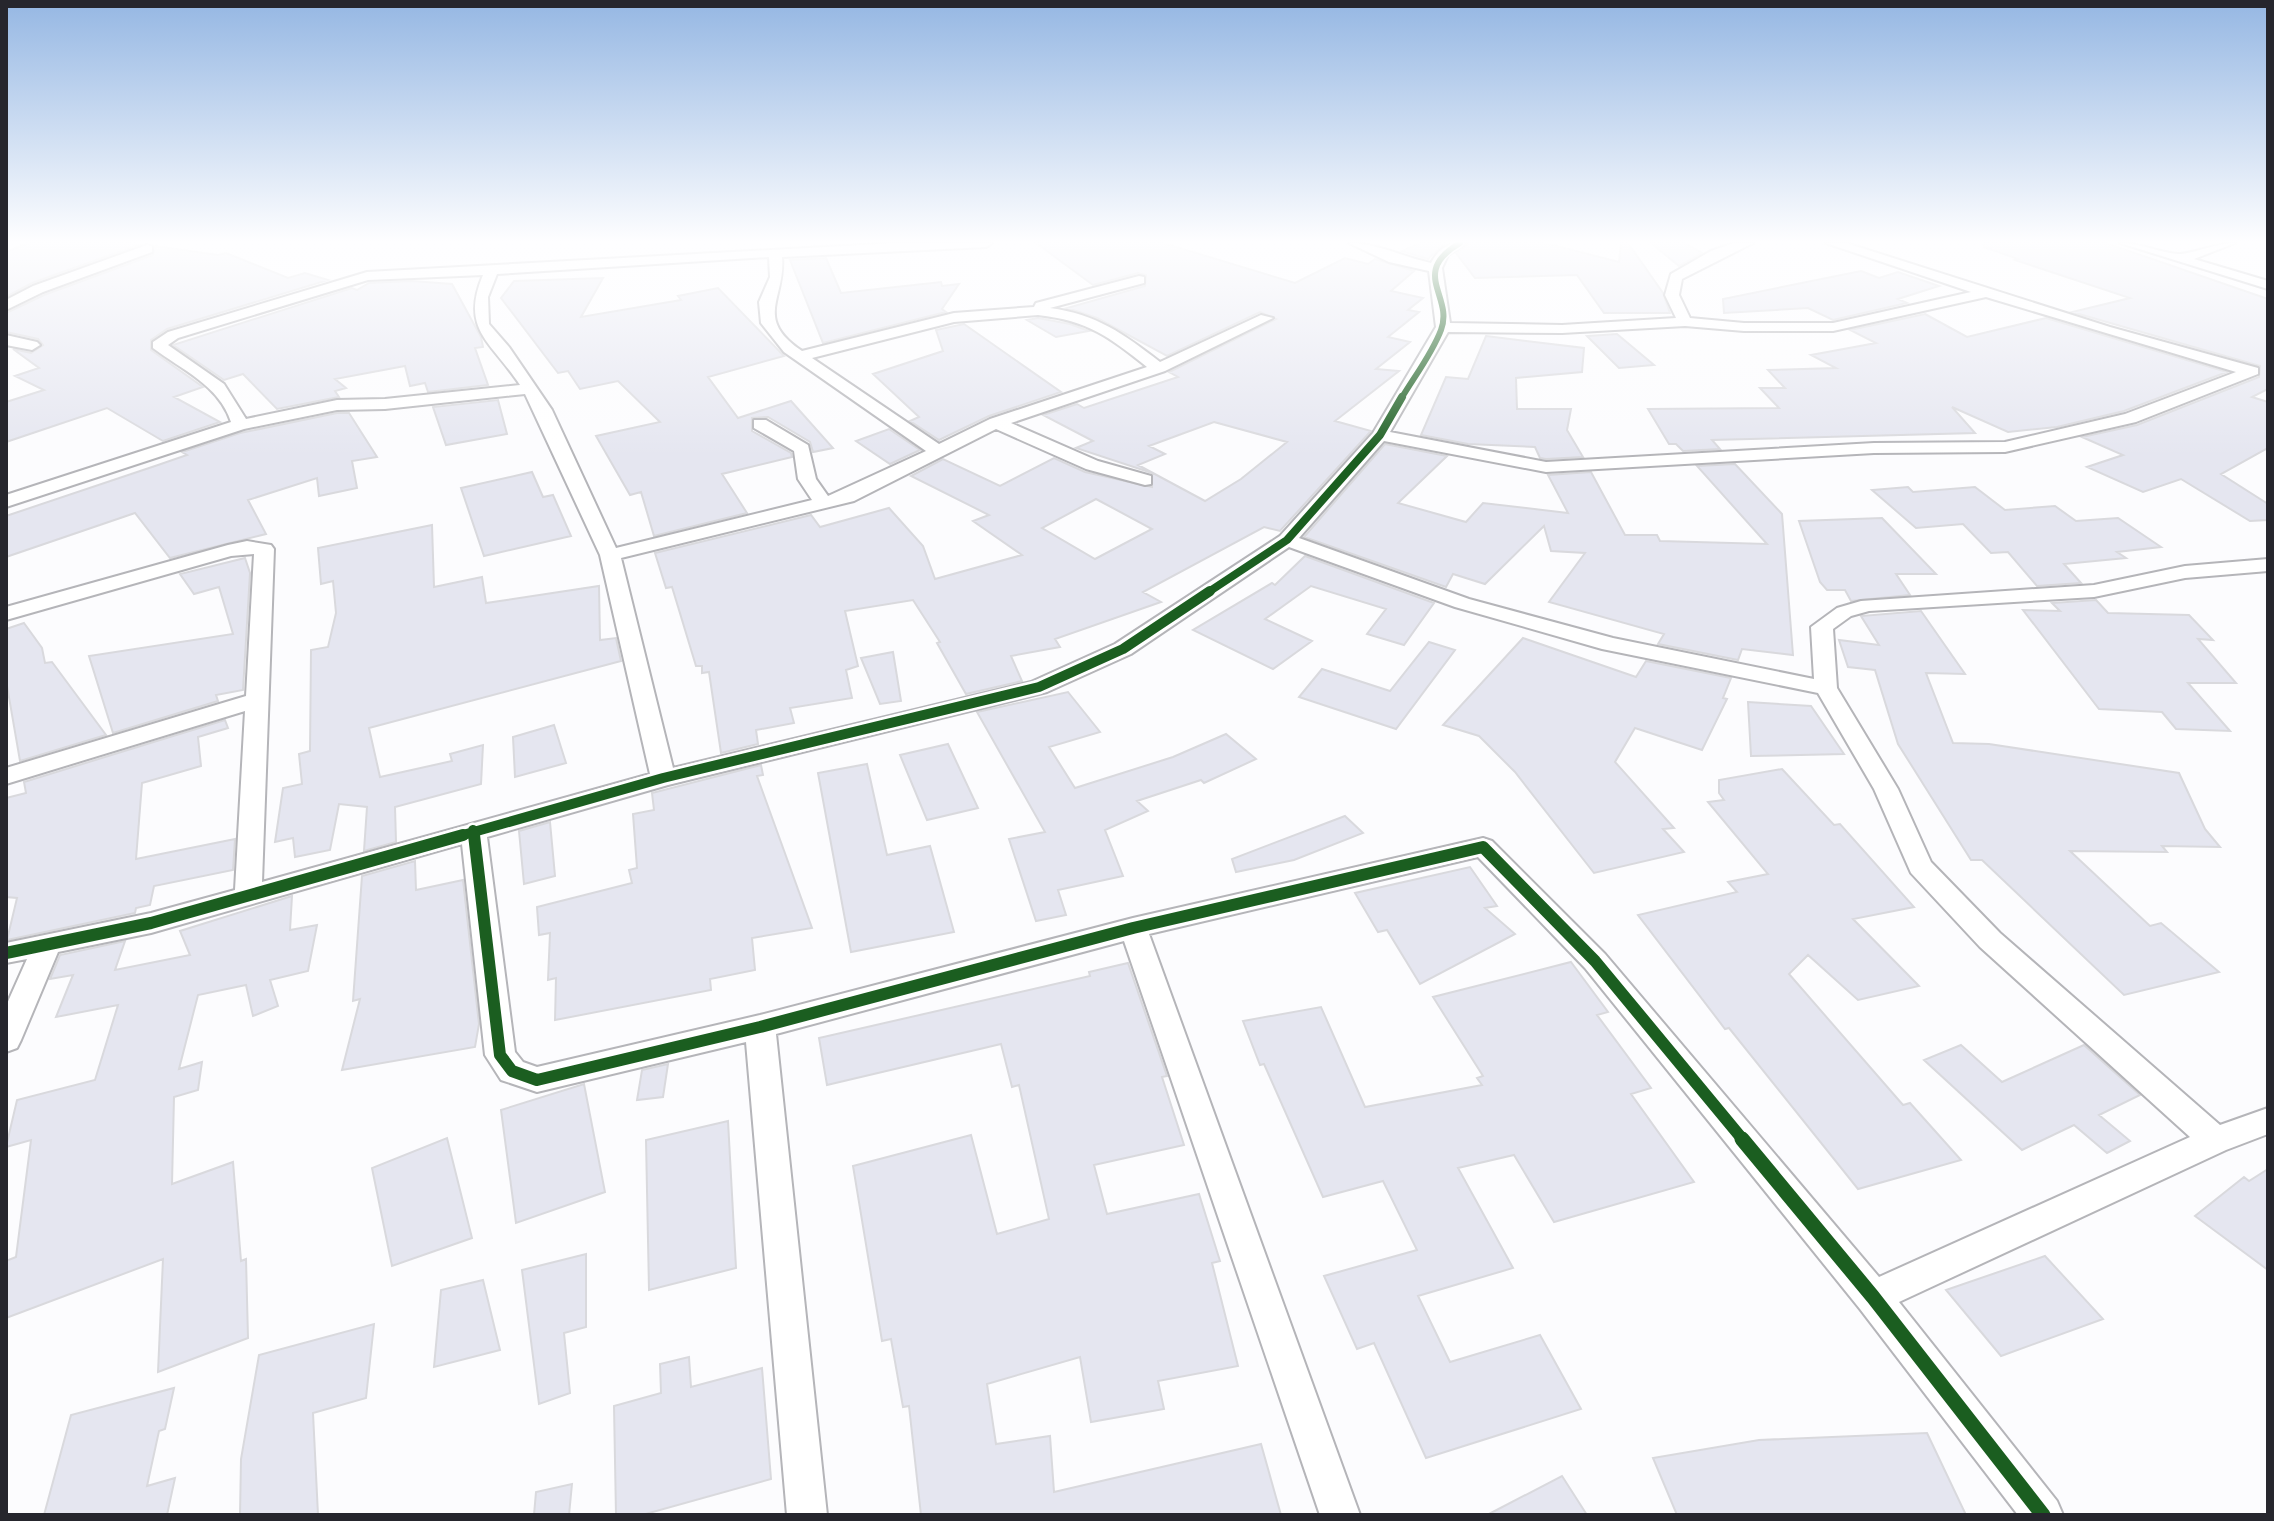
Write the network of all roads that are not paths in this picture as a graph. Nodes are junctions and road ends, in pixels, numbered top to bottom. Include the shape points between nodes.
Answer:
1 (244, 314) edge
2 (482, 314) edge
3 (767, 314) edge
4 (1000, 314) edge
5 (1065, 314) edge
6 (1441, 314) edge
7 (1681, 314) edge
8 (1891, 314) edge
9 (2056, 314) edge
10 (1266, 318) dead end
11 (1685, 322) junction
12 (1443, 327) junction
13 (6, 340) edge
14 (32, 345) dead end
15 (800, 356) junction
16 (1159, 368) junction
17 (531, 389) junction
18 (996, 423) junction
19 (760, 424) dead end
20 (240, 425) junction
21 (1380, 435) junction
22 (940, 453) junction
23 (1145, 480) dead end
24 (6, 501) edge
25 (823, 503) junction
26 (1287, 540) junction
27 (610, 555) junction
28 (2268, 565) edge
29 (6, 614) edge
30 (1826, 688) junction
31 (259, 699) junction
32 (6, 776) edge
33 (663, 778) junction
34 (473, 830) junction
35 (248, 896) junction
36 (1133, 928) junction
37 (47, 945) junction
38 (6, 953) edge
39 (760, 1027) junction
40 (6, 1040) edge
41 (2268, 1121) edge
42 (2215, 1140) junction
43 (1873, 1297) junction
44 (807, 1515) edge
45 (1340, 1515) edge
46 (2043, 1515) edge

1 - 20 street via 173,335 158,345 229,397
2 - 17 street via 482,325
3 - 15 street via 768,323
4 - 15 street via 896,329
5 - 16 street via 1104,325
6 - 12 street
7 - 11 street
8 - 11 street via 1833,327
9 - 21 street via 2252,371 2130,418 2005,447 1874,448 1546,467
10 - 16 street
11 - 12 street via 1562,329
12 - 21 street
13 - 14 street
15 - 22 street
16 - 18 street
17 - 20 street via 337,405
17 - 27 street
18 - 22 street
18 - 23 street via 1092,465
19 - 25 street via 802,449 807,479
20 - 24 street
21 - 26 street
22 - 25 street
25 - 27 street
26 - 30 street via 1462,603 1610,644
26 - 33 street via 1123,649 1039,687
27 - 33 street
28 - 30 street via 2185,572 2094,591 1868,605 1844,612 1822,627
29 - 31 street via 228,551 259,547 264,549
30 - 42 street via 1886,789 1920,867 1990,940
31 - 32 street
31 - 35 street
33 - 34 street
34 - 35 street
34 - 39 street via 500,1055 512,1071 537,1080
35 - 37 street
36 - 39 street
36 - 43 street via 1483,847 1595,961
36 - 45 street
37 - 38 street
37 - 40 street
39 - 44 street
41 - 42 street
42 - 43 street
43 - 46 street

